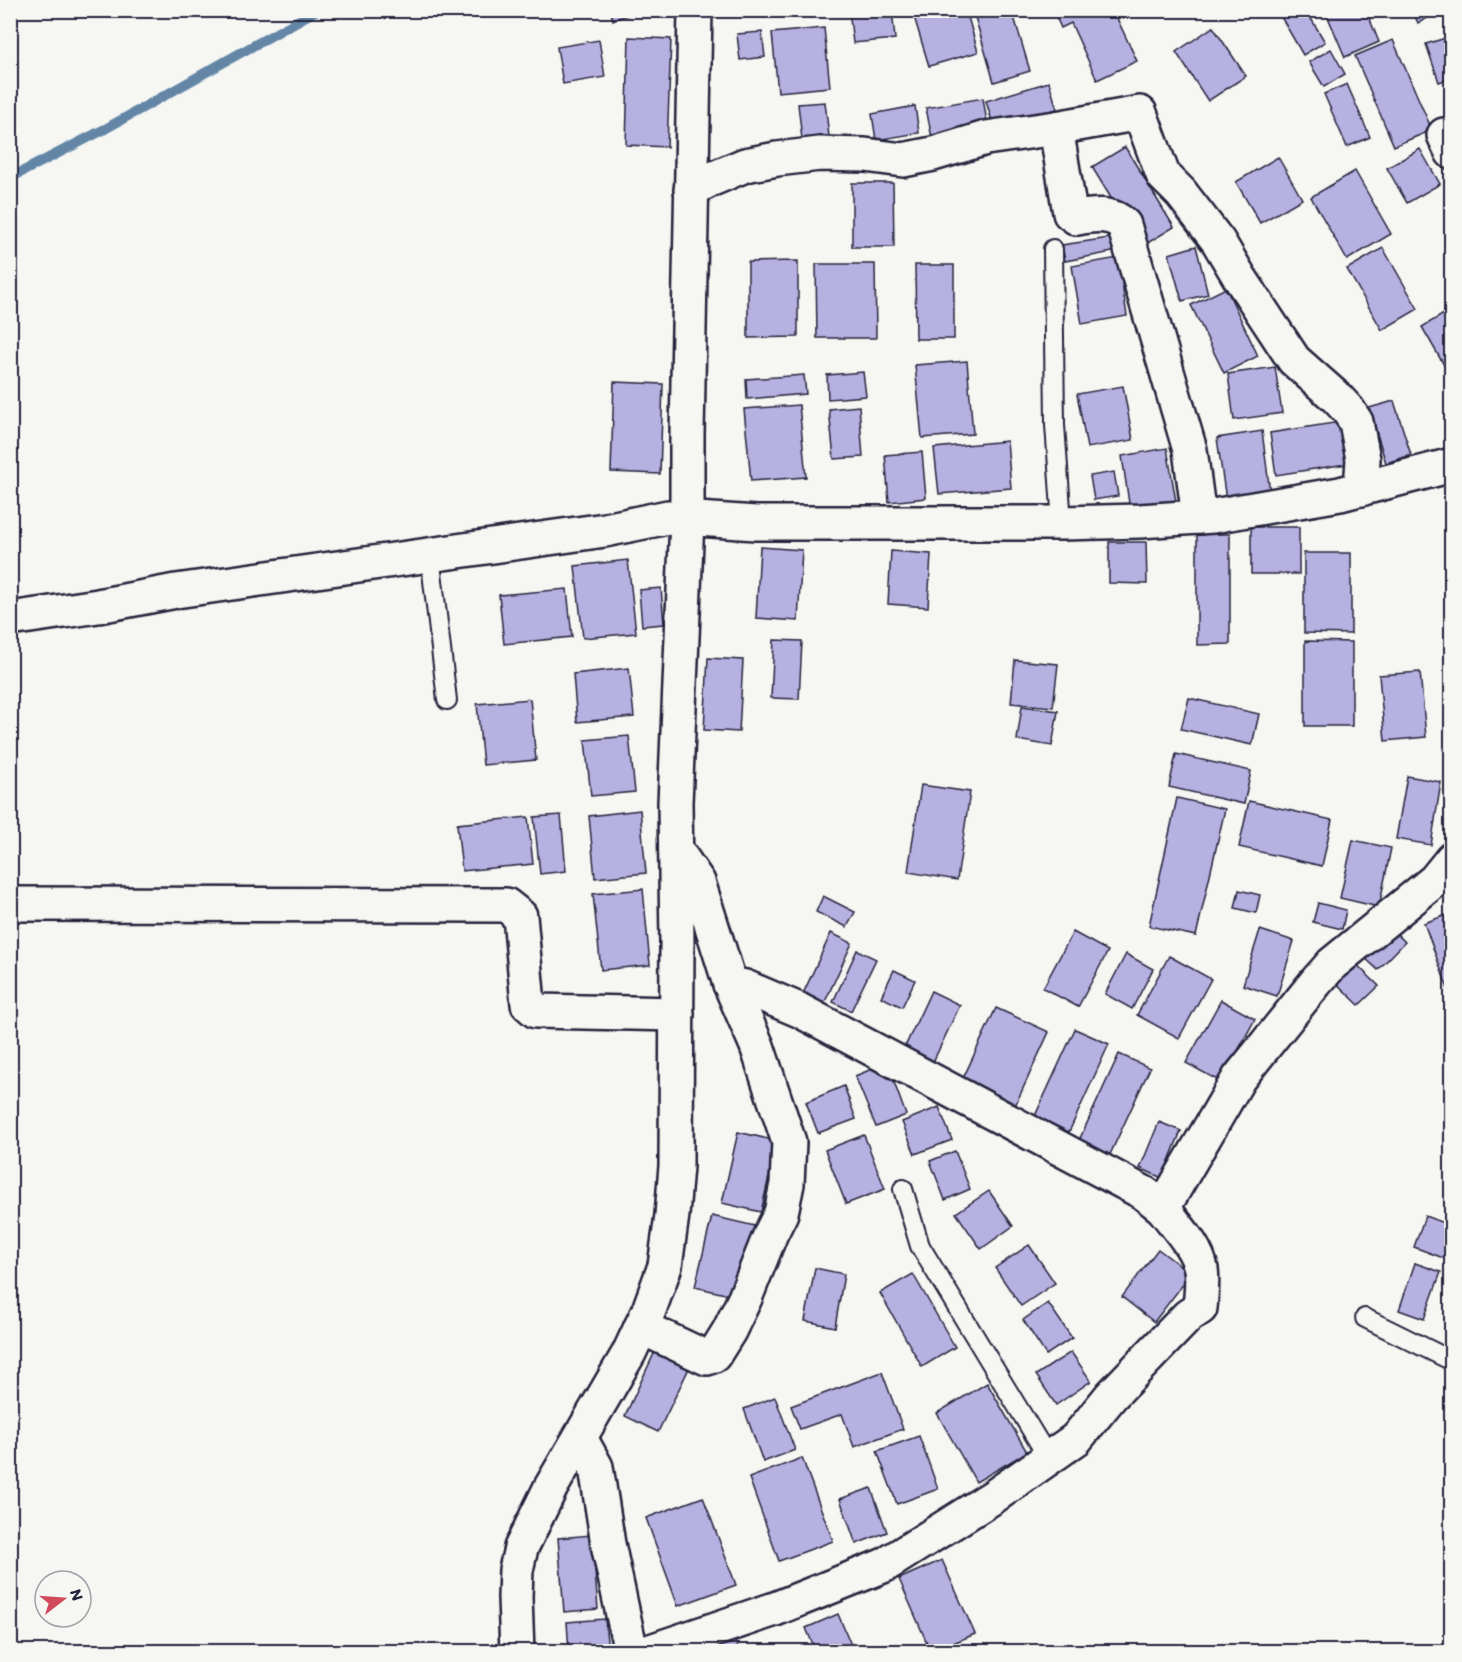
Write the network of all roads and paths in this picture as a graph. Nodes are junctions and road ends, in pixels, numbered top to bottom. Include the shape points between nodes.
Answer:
1 (695, 10) edge
2 (1056, 128) junction
3 (691, 190) junction
4 (1053, 249) dead end
5 (1452, 465) edge
6 (1361, 489) junction
7 (1198, 517) junction
8 (687, 519) junction
9 (1062, 524) junction
10 (430, 555) junction
11 (10, 619) edge
12 (447, 700) dead end
13 (676, 850) junction
14 (1452, 859) edge
15 (10, 904) edge
16 (730, 984) junction
17 (677, 1014) junction
18 (903, 1190) dead end
19 (1163, 1208) junction
20 (1365, 1318) dead end
21 (641, 1327) junction
22 (1452, 1361) edge
23 (580, 1438) junction
24 (1049, 1458) junction
25 (517, 1652) edge
26 (632, 1652) edge
27 (648, 1652) edge

1 - 3 street
2 - 3 street via 986,138 903,160 820,154 777,159 745,165
2 - 6 street via 1140,113 1163,176 1218,241 1294,360 1356,422 1363,459
2 - 7 street via 1070,213 1077,218 1096,214 1120,220 1124,225 1190,450
3 - 8 street
4 - 9 lane
5 - 6 street
6 - 7 street
7 - 9 street
8 - 9 street via 756,523
8 - 10 street via 668,517
8 - 13 street
10 - 11 street
10 - 12 lane
13 - 16 street via 698,882
13 - 17 street
14 - 19 street via 1435,880 1332,964 1316,982 1239,1078
15 - 17 street via 506,905 520,916 528,1004 536,1011
16 - 19 street via 798,1010 1144,1193
16 - 21 street via 757,1046 789,1143 781,1213 745,1298 714,1354 707,1358
17 - 21 street via 672,1215 665,1266
18 - 24 lane via 920,1246
19 - 24 street via 1201,1268 1200,1308 1111,1396 1076,1439
20 - 22 lane
21 - 23 street
23 - 25 street via 521,1548 516,1570
23 - 26 street via 596,1467
24 - 27 street via 885,1565

